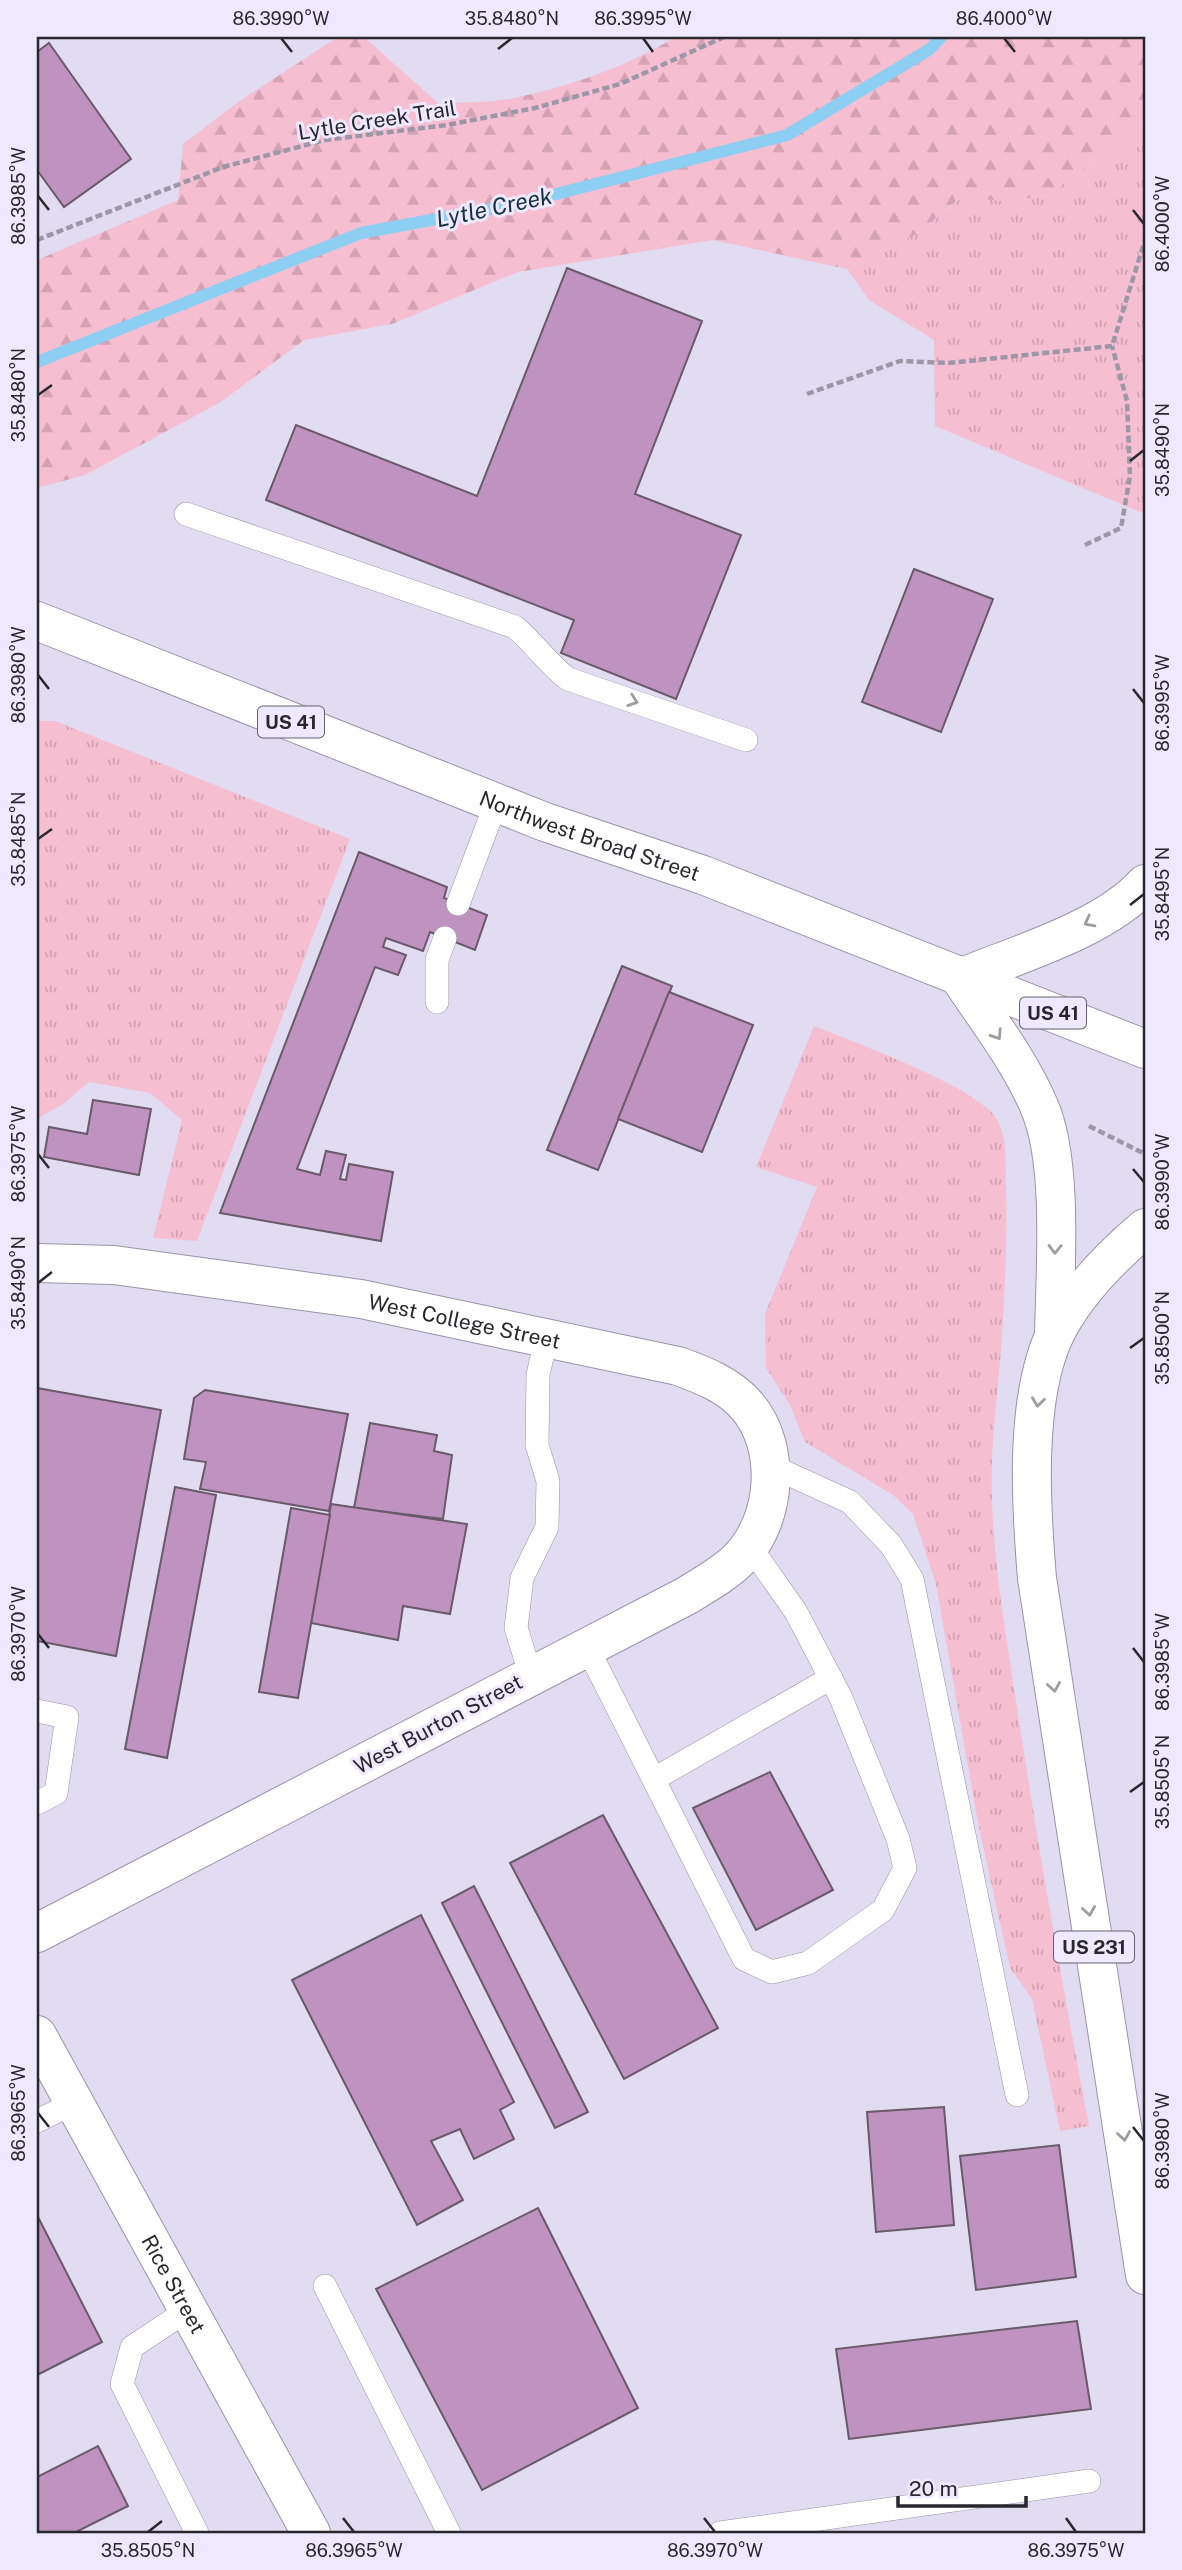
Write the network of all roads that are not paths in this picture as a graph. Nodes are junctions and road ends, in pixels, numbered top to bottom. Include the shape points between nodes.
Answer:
1 (186, 513) dead end
2 (37, 621) edge
3 (746, 740) dead end
4 (496, 803) junction
5 (1145, 884) edge
6 (458, 904) dead end
7 (445, 938) dead end
8 (960, 978) junction
9 (437, 1002) dead end
10 (1145, 1049) edge
11 (1145, 1228) edge
12 (37, 1234) edge
13 (37, 1263) edge
14 (114, 1265) junction
15 (1054, 1336) junction
16 (546, 1339) junction
17 (769, 1462) junction
18 (749, 1545) junction
19 (587, 1647) junction
20 (531, 1676) junction
21 (831, 1678) junction
22 (37, 1711) edge
23 (654, 1779) junction
24 (37, 1803) edge
25 (37, 1933) edge
26 (37, 2035) edge
27 (1017, 2095) dead end
28 (74, 2103) junction
29 (37, 2122) edge
30 (1145, 2275) edge
31 (325, 2286) dead end
32 (188, 2310) junction
33 (1089, 2481) dead end
34 (197, 2533) edge
35 (311, 2533) edge
36 (449, 2533) edge
37 (720, 2533) edge

1 -> 3 lane via 515,627 568,679
2 - 4 main road, Northwest Broad Street / US 41
4 - 6 lane
4 - 8 main road, Northwest Broad Street / US 41 via 703,875
5 -> 8 main road via 1124,902 1063,936
7 - 9 lane via 437,960
8 - 10 main road, Northwest Broad Street / US 41
8 -> 15 main road via 1025,1078 1042,1114 1056,1198
11 - 15 main road via 1099,1272
12 - 14 main road, West College Street
13 - 14 main road, West College Street
14 - 16 main road, West College Street via 361,1299
15 -> 30 main road, US 231 via 1041,1382 1034,1440 1032,1518 1037,1578
16 - 17 main road, West College Street via 652,1360 705,1376 746,1405 760,1424
16 - 20 lane via 538,1375 537,1445 548,1481 547,1527 522,1578 516,1628
17 - 18 main road, West Burton Street via 767,1510
17 - 27 lane via 850,1502 891,1545 912,1578
18 - 19 main road, West Burton Street via 732,1565 688,1595
18 - 21 lane via 796,1612
19 - 20 main road, West Burton Street
19 - 23 lane
20 - 25 main road, West Burton Street
21 - 23 lane
21 - 23 lane via 898,1839 905,1868 883,1910 808,1963 772,1972 744,1959
22 - 24 lane via 67,1717 56,1793
26 - 28 main road, Rice Street
28 - 29 lane
28 - 32 main road, Rice Street
31 - 36 lane
32 - 34 lane via 132,2347 122,2384
32 - 35 main road, Rice Street
33 - 37 lane

